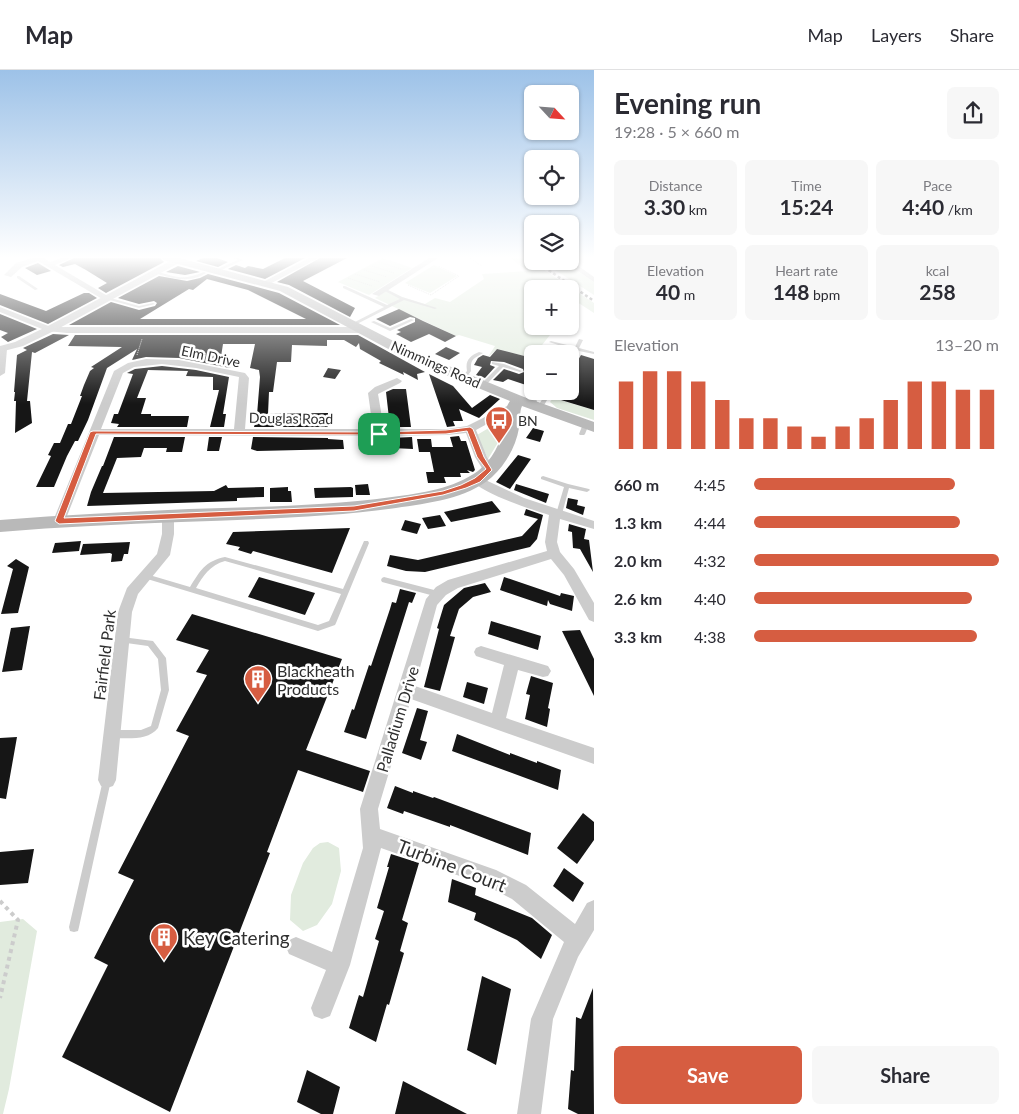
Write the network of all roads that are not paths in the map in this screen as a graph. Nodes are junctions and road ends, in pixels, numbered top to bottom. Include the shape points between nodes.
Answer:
1 (91, 307) edge
2 (320, 307) edge
3 (387, 307) edge
4 (431, 307) edge
5 (436, 308) dead end
6 (0, 309) edge
7 (412, 320) dead end
8 (373, 322) dead end
9 (358, 327) junction
10 (50, 329) junction
11 (390, 330) junction
12 (375, 337) junction
13 (581, 340) dead end
14 (551, 342) dead end
15 (562, 345) edge
16 (578, 345) edge
17 (1, 349) edge
18 (579, 350) edge
19 (481, 353) dead end
20 (594, 354) edge
21 (494, 362) dead end
22 (502, 365) junction
23 (520, 371) dead end
24 (0, 373) edge
25 (464, 377) junction
26 (396, 381) dead end
27 (483, 385) junction
28 (528, 402) edge
29 (587, 428) edge
30 (470, 429) junction
31 (93, 432) junction
32 (239, 432) junction
33 (379, 434) junction
34 (483, 475) junction
35 (543, 478) dead end
36 (568, 486) junction
37 (587, 490) dead end
38 (557, 514) junction
39 (168, 516) junction
40 (59, 521) junction
41 (594, 525) edge
42 (0, 526) edge
43 (366, 543) dead end
44 (554, 553) junction
45 (146, 576) junction
46 (384, 580) dead end
47 (191, 590) junction
48 (345, 592) junction
49 (438, 594) junction
50 (594, 616) edge
51 (122, 640) junction
52 (481, 652) dead end
53 (513, 661) junction
54 (543, 671) dead end
55 (406, 690) junction
56 (497, 723) junction
57 (112, 734) junction
58 (594, 756) edge
59 (107, 780) joint
60 (371, 835) junction
61 (594, 910) edge
62 (74, 927) dead end
63 (577, 939) junction
64 (296, 947) dead end
65 (339, 965) junction
66 (322, 1008) dead end
67 (529, 1114) edge

1 - 10 street
2 - 9 main road, Nimmings Road
3 - 9 lane
4 - 5 lane
6 - 10 street
7 - 11 lane
8 - 11 lane
9 - 10 street via 145,331
9 - 12 main road, Nimmings Road
10 - 17 street
11 - 12 lane
12 - 25 main road, Nimmings Road
13 - 16 lane
14 - 15 lane
17 - 24 street
18 - 20 lane
19 - 25 lane via 470,358 469,370
21 - 22 lane
22 - 23 lane
22 - 27 lane
25 - 27 main road, Nimmings Road
26 - 33 street via 373,393
27 - 28 main road, Nimmings Road
28 - 29 main road, Nimmings Road
28 - 30 street, Douglas Road
28 - 34 main road via 514,421 511,436 497,460
30 - 33 street, Douglas Road
30 - 34 street via 481,457
31 - 32 street, Douglas Road
31 - 32 street, Elm Drive via 119,371 134,364 191,364 242,375
31 - 40 street
32 - 33 street, Douglas Road
34 - 38 street via 503,495
34 - 39 main road via 464,487 425,497 354,508
35 - 36 lane
36 - 37 lane
36 - 38 lane
38 - 41 street
38 - 44 street via 551,542
39 - 40 main road
39 - 45 street, Fairfield Park via 163,555
40 - 42 main road
43 - 48 lane
44 - 49 street via 453,584
44 - 50 street
45 - 47 lane
45 - 51 street, Fairfield Park via 132,592 125,612
46 - 49 lane
47 - 48 lane via 205,569 214,561 225,559
47 - 48 lane via 318,628 332,623
49 - 55 street, Palladium Drive via 431,603
51 - 57 street, Fairfield Park
51 - 57 lane via 150,642 162,658 165,690 154,728 142,734
52 - 53 street
53 - 54 street
53 - 56 street
55 - 56 street
55 - 60 street, Palladium Drive via 369,809
56 - 58 street
57 - 59 street, Fairfield Park
59 - 62 lane
60 - 63 street, Turbine Court via 489,877 519,892
60 - 65 street, Palladium Drive via 372,848
61 - 63 street
63 - 67 street via 542,1019
64 - 65 street
65 - 66 street, Palladium Drive

